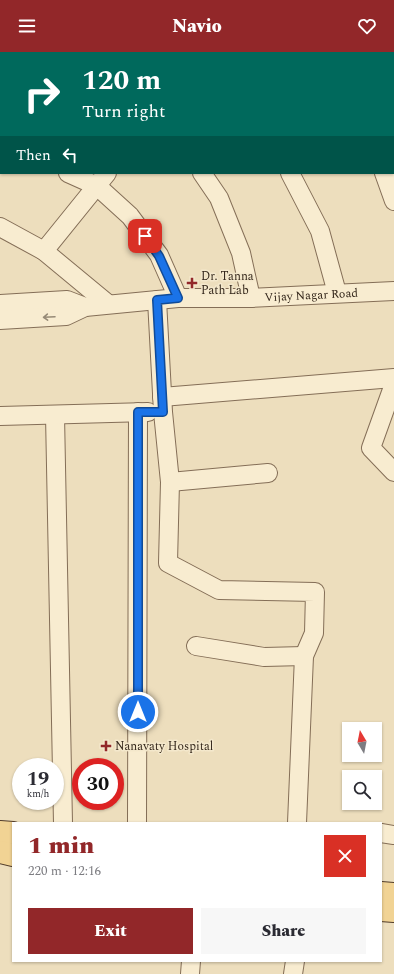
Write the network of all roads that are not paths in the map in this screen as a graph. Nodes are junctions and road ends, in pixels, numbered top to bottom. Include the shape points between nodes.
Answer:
1 (73, 174) edge
2 (203, 174) edge
3 (291, 174) edge
4 (384, 174) edge
5 (102, 180) edge
6 (394, 201) edge
7 (0, 227) edge
8 (44, 251) junction
9 (394, 291) edge
10 (337, 293) junction
11 (178, 298) junction
12 (251, 298) junction
13 (157, 300) junction
14 (0, 304) edge
15 (108, 304) junction
16 (85, 307) junction
17 (0, 320) edge
18 (394, 378) edge
19 (394, 384) edge
20 (163, 404) junction
21 (138, 412) junction
22 (55, 415) junction
23 (0, 416) edge
24 (394, 472) edge
25 (268, 474) dead end
26 (170, 482) junction
27 (196, 646) dead end
28 (304, 656) junction
29 (63, 822) edge
30 (138, 822) edge
31 (297, 822) edge
32 (0, 832) edge
33 (382, 833) edge
34 (12, 834) edge
35 (394, 835) edge
36 (0, 852) edge
37 (12, 854) edge
38 (382, 893) edge
39 (394, 894) edge
40 (382, 910) edge
41 (394, 911) edge
42 (191, 962) edge
43 (294, 962) edge
44 (190, 974) edge
45 (293, 974) edge

1 - 5 street
2 - 12 street via 219,198 241,253
3 - 10 street via 320,231
4 - 6 street
5 - 8 street
5 - 11 street via 159,256
7 - 8 street
8 - 15 street
9 - 10 street, Vijay Nagar Road
10 - 12 street, Vijay Nagar Road
11 - 12 street, Vijay Nagar Road
11 - 13 street, Vijay Nagar Road
13 - 15 street, Vijay Nagar Road
13 - 20 street
14 - 16 street, Vijay Nagar Road via 66,300
15 - 16 street, Vijay Nagar Road
16 -> 17 street, Vijay Nagar Road via 66,316
18 - 20 street
19 - 24 street via 371,448
20 - 21 street
20 - 26 street
21 - 22 street
21 - 30 street
22 - 23 street
22 - 29 street
25 - 26 street
26 - 28 street via 168,563 219,590 315,592 314,633
27 - 28 street via 264,657
28 - 31 street
32 - 34 main road
33 - 35 street
36 - 37 main road
38 - 39 main road
40 - 41 main road
42 - 44 street
43 - 45 street

